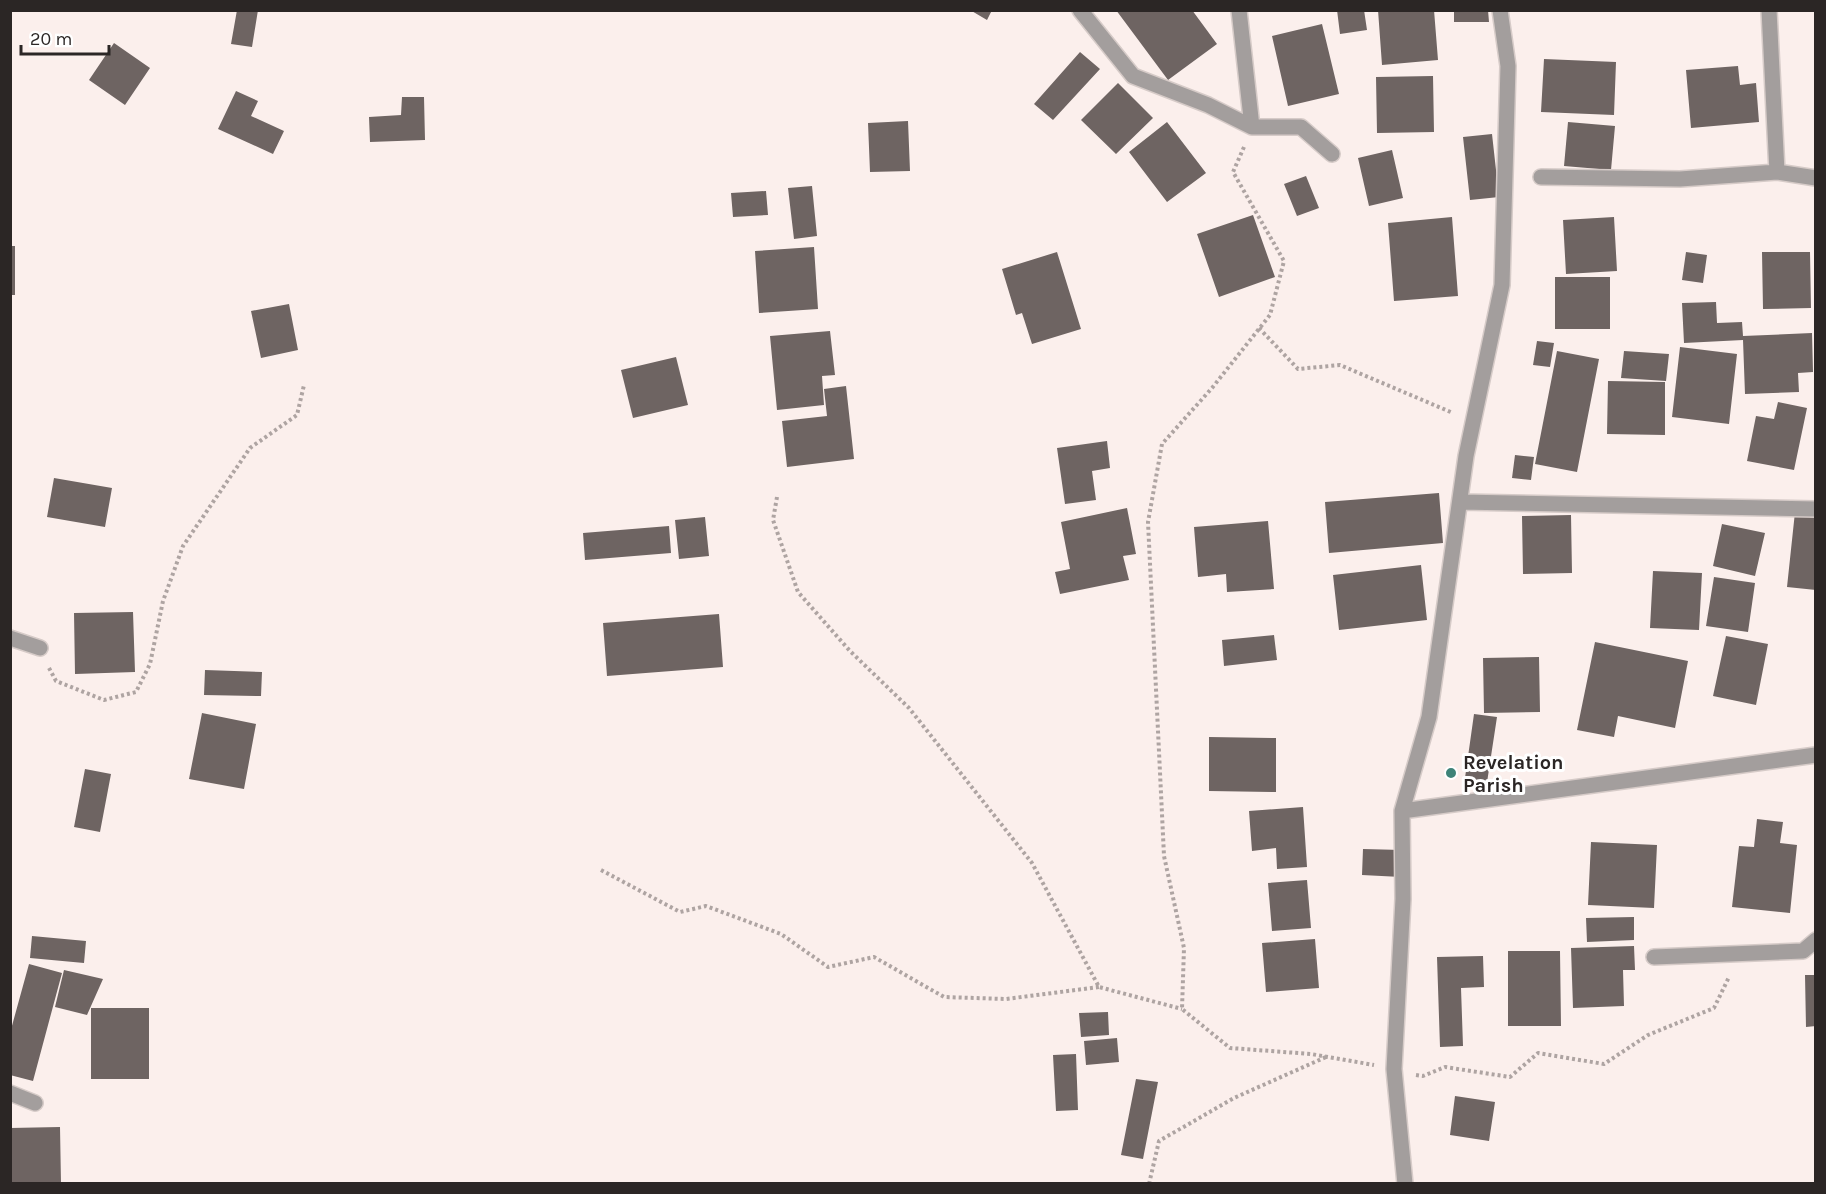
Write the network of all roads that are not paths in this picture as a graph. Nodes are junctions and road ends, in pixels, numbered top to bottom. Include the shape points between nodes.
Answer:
1 (1080, 10) edge
2 (1239, 10) edge
3 (1500, 10) edge
4 (1769, 10) edge
5 (1252, 127) junction
6 (1332, 154) dead end
7 (1777, 172) junction
8 (1541, 177) dead end
9 (1815, 178) edge
10 (1460, 502) junction
11 (1815, 509) edge
12 (10, 638) edge
13 (40, 648) road end
14 (1815, 754) edge
15 (1402, 811) junction
16 (1815, 940) edge
17 (1654, 957) dead end
18 (10, 1093) edge
19 (35, 1103) dead end
20 (1405, 1184) edge

1 - 5 street via 1133,76
2 - 5 street
3 - 10 street via 1508,66 1502,285
4 - 7 street
5 - 6 street via 1301,128
7 - 8 street via 1680,179
7 - 9 street
10 - 11 street
10 - 15 street via 1429,717
12 - 13 street
14 - 15 street
15 - 20 street via 1403,899 1394,1069
16 - 17 street via 1803,951
18 - 19 street

